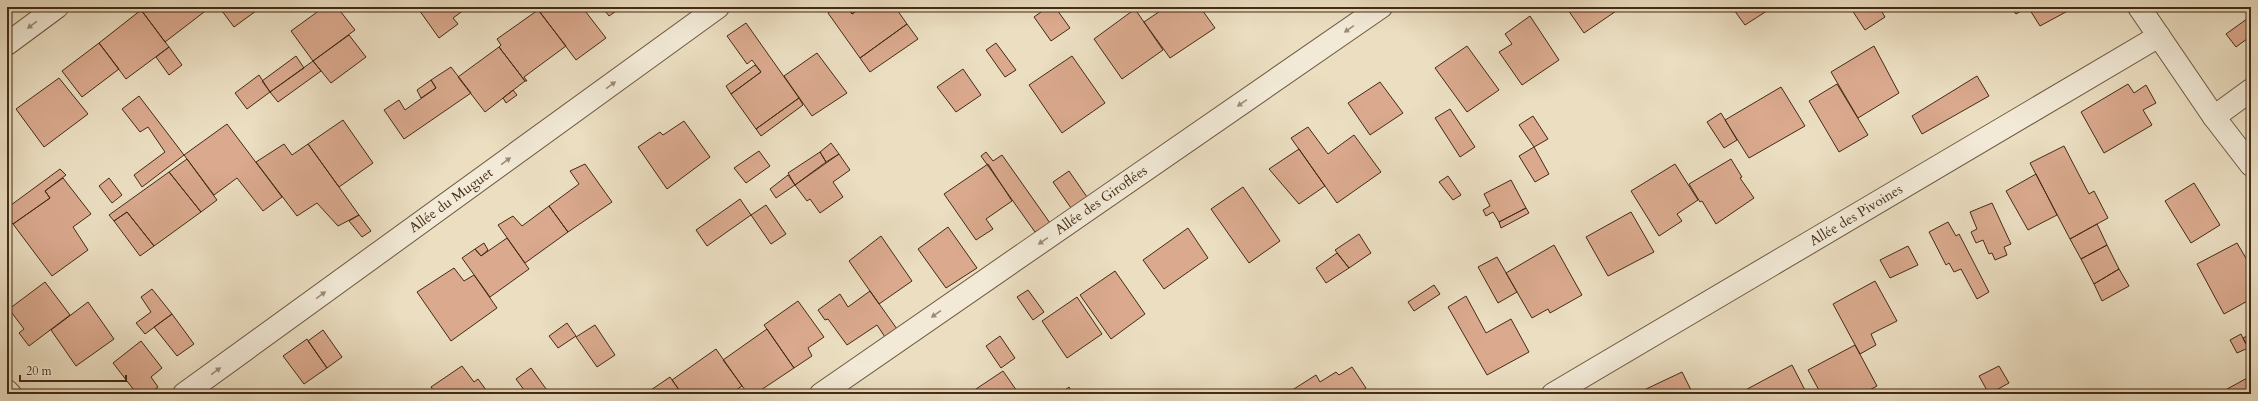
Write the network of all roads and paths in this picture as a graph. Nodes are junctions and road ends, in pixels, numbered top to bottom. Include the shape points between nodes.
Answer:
1 (57, 7) edge
2 (718, 7) edge
3 (1381, 7) edge
4 (2139, 7) edge
5 (2159, 36) junction
6 (7, 44) edge
7 (2251, 90) edge
8 (2214, 117) junction
9 (2251, 165) edge
10 (7, 391) edge
11 (10, 394) edge
12 (184, 394) edge
13 (821, 394) edge
14 (1553, 394) edge

1 -> 6 street
12 -> 2 street, Allée du Muguet
3 -> 13 street, Allée des Giroflées
4 - 5 street
5 - 8 street
5 - 14 street, Allée des Pivoines
7 - 8 street
8 - 9 street
10 - 11 street

